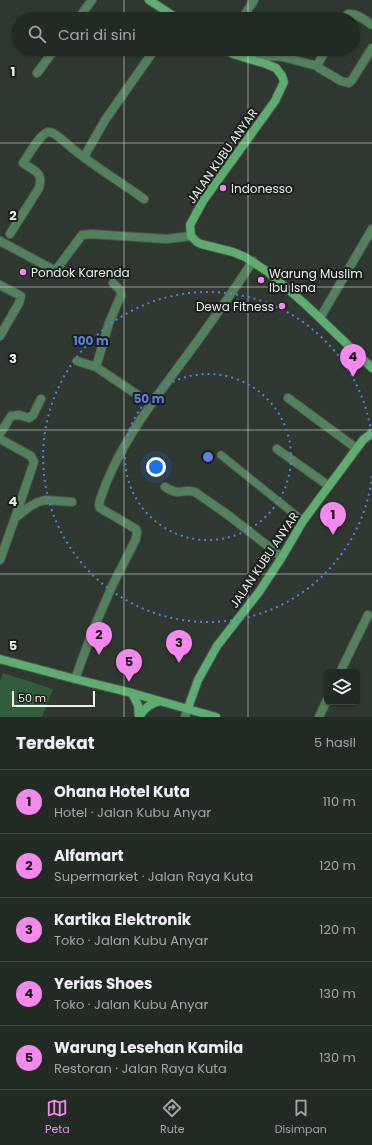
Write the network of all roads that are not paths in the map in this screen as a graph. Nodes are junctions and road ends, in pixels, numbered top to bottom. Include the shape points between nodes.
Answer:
1 (92, 0) edge
2 (150, 0) edge
3 (254, 0) edge
4 (83, 12) edge
5 (167, 12) edge
6 (246, 12) edge
7 (360, 18) edge
8 (372, 25) edge
9 (372, 48) edge
10 (49, 56) edge
11 (150, 56) edge
12 (238, 56) edge
13 (322, 56) edge
14 (252, 61) junction
15 (317, 66) junction
16 (36, 73) dead end
17 (84, 157) junction
18 (144, 199) dead end
19 (372, 229) edge
20 (10, 234) dead end
21 (191, 236) junction
22 (0, 241) edge
23 (253, 261) junction
24 (113, 283) dead end
25 (0, 285) edge
26 (320, 318) junction
27 (0, 336) edge
28 (77, 361) dead end
29 (96, 367) junction
30 (372, 368) edge
31 (288, 398) dead end
32 (41, 399) dead end
33 (150, 404) junction
34 (372, 432) edge
35 (0, 434) edge
36 (0, 439) edge
37 (356, 448) junction
38 (276, 449) dead end
39 (221, 455) dead end
40 (329, 486) junction
41 (165, 487) dead end
42 (72, 502) dead end
43 (15, 518) junction
44 (303, 521) junction
45 (282, 557) junction
46 (0, 560) edge
47 (368, 615) dead end
48 (0, 659) edge
49 (341, 669) edge
50 (75, 679) junction
51 (132, 693) junction
52 (160, 701) junction
53 (325, 705) edge
54 (188, 708) junction
55 (139, 716) edge
56 (185, 717) edge
57 (216, 717) edge
58 (319, 717) edge

1 - 4 street
2 - 5 street
3 - 6 street
7 - 8 street
9 - 15 street via 349,83
10 - 16 street
11 - 17 street via 105,120
12 - 14 street, JALAN KUBU ANYAR
13 - 15 street
14 - 15 street via 273,56
14 - 21 street, JALAN KUBU ANYAR via 276,68 284,82 275,101 203,201 190,225
17 - 18 street
17 - 20 street via 53,133 47,132 44,135 23,163 40,175 40,188
19 - 26 street
21 - 22 street via 167,238 82,235 56,270
21 - 23 street via 201,244 233,252
23 - 26 street
23 - 33 street
24 - 29 street via 121,295 109,323
25 - 27 street via 21,296
26 - 30 street
28 - 29 street
29 - 33 street
31 - 37 street
32 - 35 street via 29,418 11,416
33 - 50 street via 122,449 100,500 100,508 132,526 137,533 92,630
34 - 37 street, JALAN KUBU ANYAR
36 - 43 street via 31,456 34,462
37 - 40 street, JALAN KUBU ANYAR
38 - 40 street
39 - 44 lane
40 - 44 street, JALAN KUBU ANYAR
41 - 45 street via 176,493 195,492
42 - 43 street via 38,502
43 - 46 street
44 - 45 street, JALAN KUBU ANYAR
45 - 54 street, JALAN KUBU ANYAR via 210,658 198,680
47 - 49 street
48 - 50 street
50 - 51 street
51 - 52 street
51 - 55 street via 138,705
52 - 54 street
52 - 55 street via 145,708
53 - 58 street
54 - 56 street
54 - 57 street

